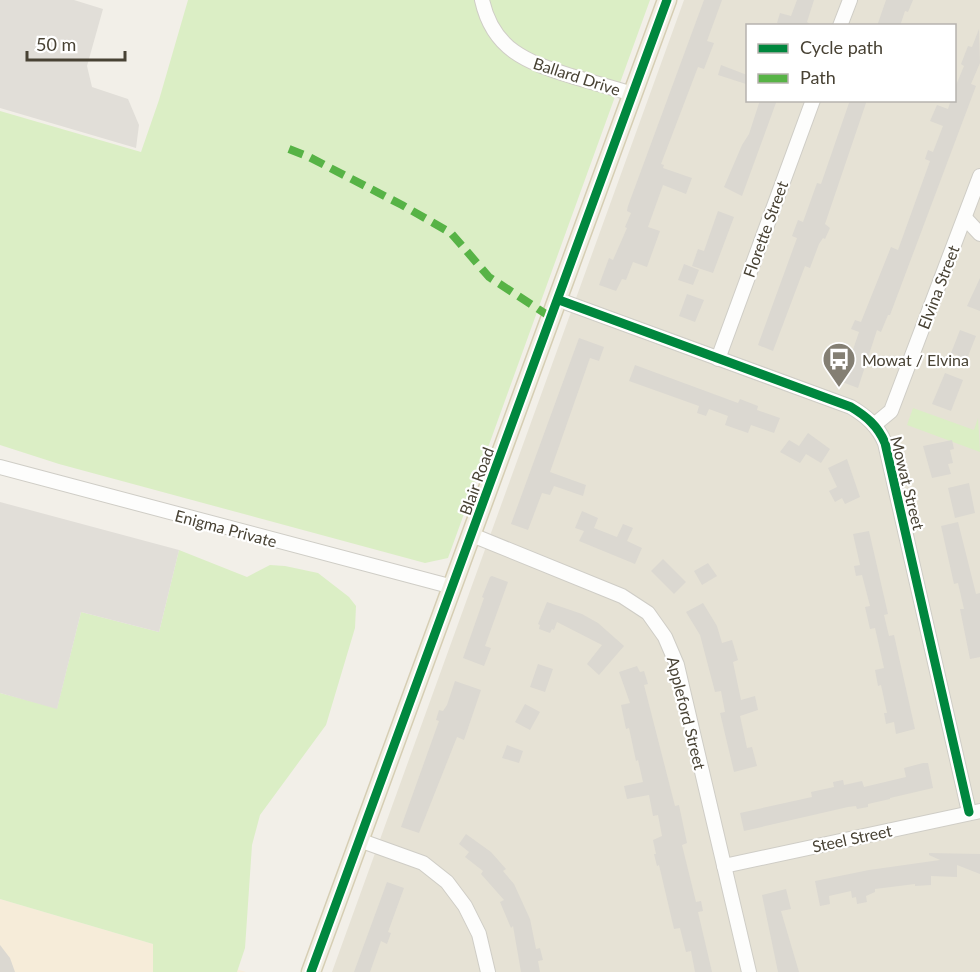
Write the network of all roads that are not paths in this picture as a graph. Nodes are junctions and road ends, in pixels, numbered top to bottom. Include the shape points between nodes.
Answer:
1 (482, 0) edge
2 (667, 0) edge
3 (850, 0) edge
4 (841, 24) edge
5 (633, 94) junction
6 (812, 102) edge
7 (980, 176) edge
8 (965, 218) junction
9 (980, 234) edge
10 (559, 300) junction
11 (718, 359) junction
12 (874, 425) junction
13 (0, 467) edge
14 (472, 535) junction
15 (453, 587) junction
16 (975, 812) edge
17 (359, 840) junction
18 (724, 866) junction
19 (311, 972) edge
20 (488, 972) edge
21 (749, 972) edge

1 - 5 street, Ballard Drive via 486,17 501,41 520,57
2 - 5 main road, Blair Road
3 - 4 street
5 - 10 main road, Blair Road
6 - 11 street, Florette Street
7 - 8 street, Elvina Street
8 - 9 street
8 - 12 street, Elvina Street via 891,411
10 - 11 street, Mowat Street
10 - 14 main road, Blair Road
11 - 12 street, Mowat Street via 851,407
12 - 16 street, Mowat Street via 885,443
13 - 15 street, Enigma Private
14 - 15 main road, Blair Road
14 - 18 street, Appleford Street via 622,596 648,613 665,637 677,665
15 - 17 main road, Blair Road
16 - 18 street, Steel Street
17 - 19 main road, Blair Road
17 - 20 street via 423,863 447,882 479,934
18 - 21 street, Appleford Street

